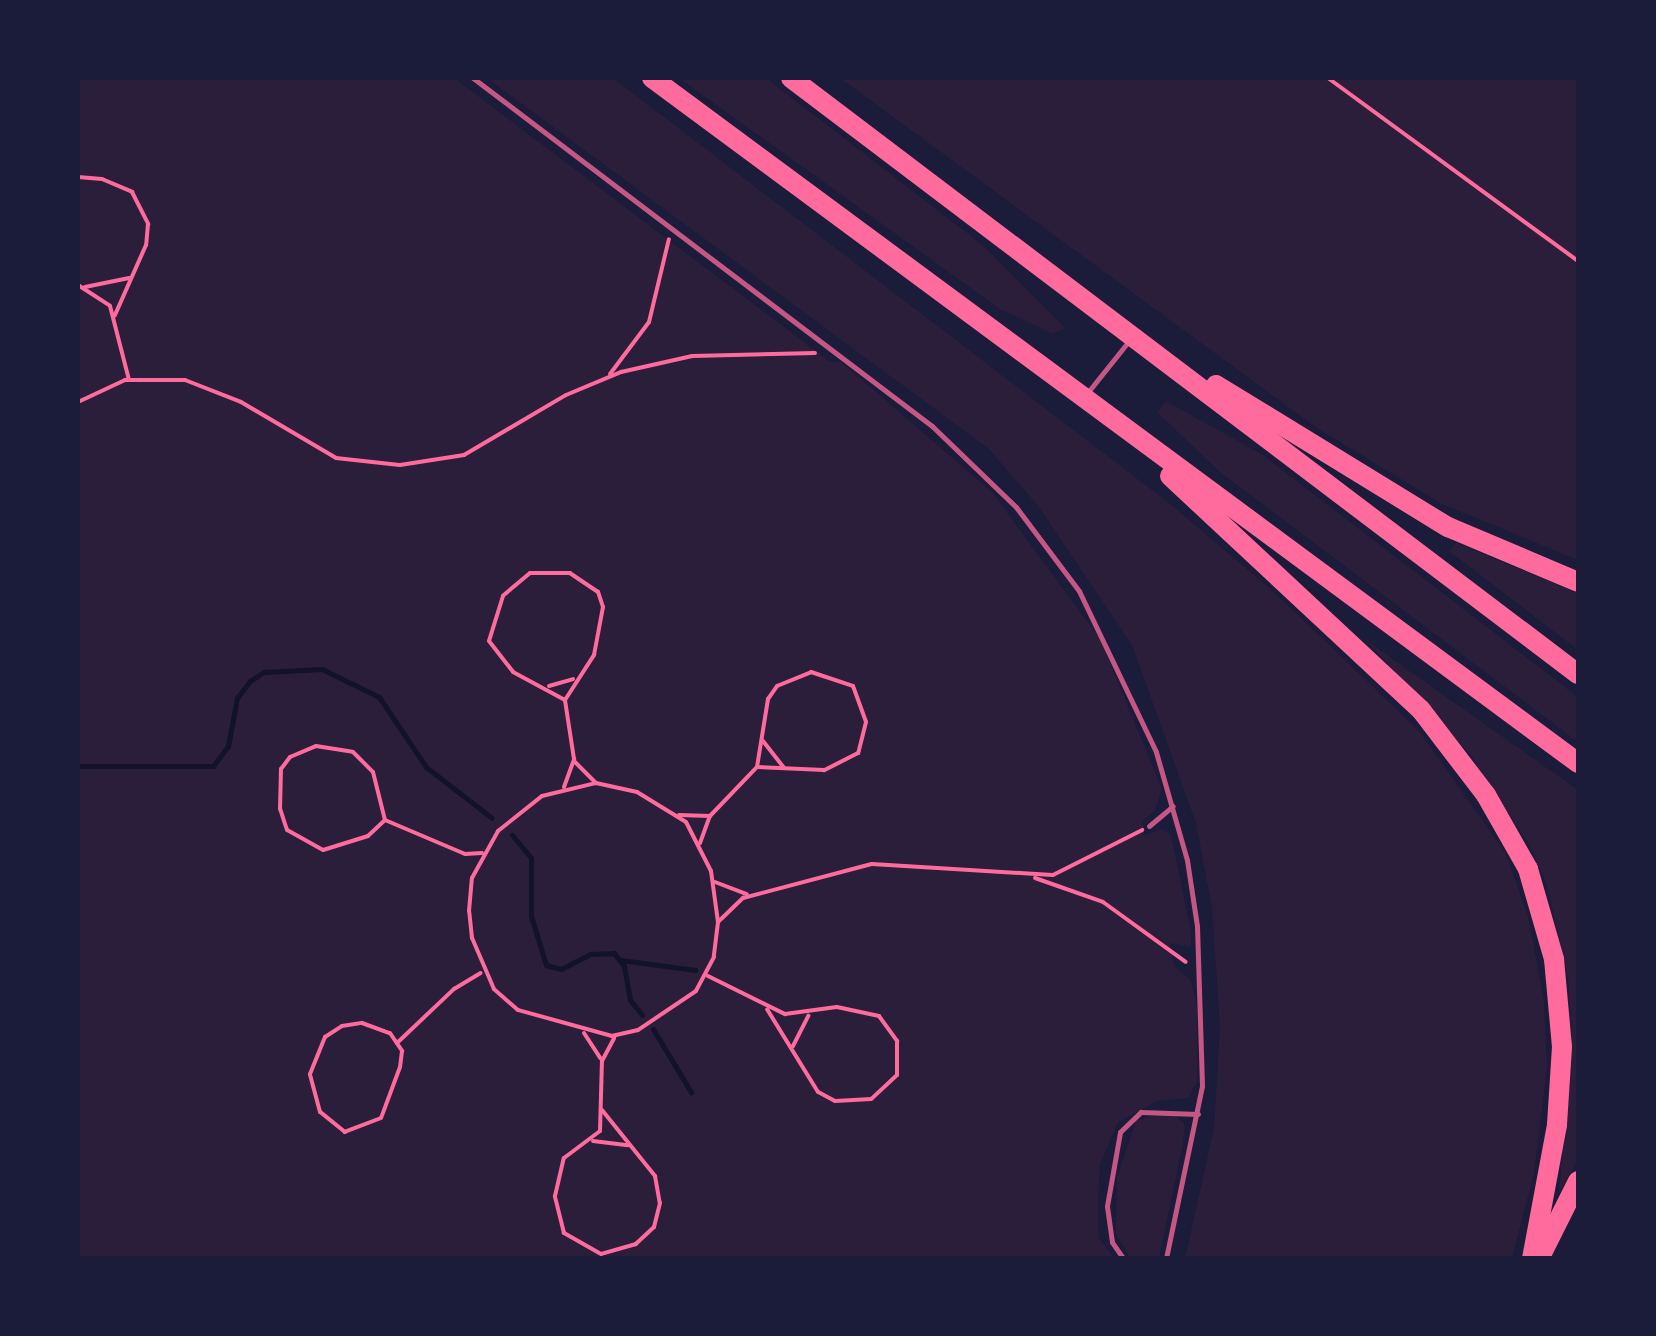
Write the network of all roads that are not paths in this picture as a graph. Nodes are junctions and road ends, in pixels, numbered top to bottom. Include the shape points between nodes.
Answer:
1 (473, 78) edge
2 (652, 78) edge
3 (792, 78) edge
4 (1133, 336) junction
5 (1083, 398) junction
6 (1578, 582) edge
7 (1578, 674) edge
8 (1578, 763) edge
9 (1172, 806) junction
10 (1149, 826) road end
11 (1198, 1114) junction
12 (1578, 1181) edge
13 (1123, 1258) edge
14 (1166, 1258) edge
15 (1535, 1258) edge

1 - 9 lane via 840,353 974,465 1050,549 1107,640
2 - 5 highway
3 - 4 highway
4 - 5 lane
4 - 6 highway via 1448,526
4 - 7 highway
5 - 8 highway
5 - 15 highway via 1407,695 1474,777 1518,850 1547,923 1562,1026 1558,1125
9 - 10 lane
9 - 11 lane via 1190,876 1201,976
11 - 13 lane via 1141,1112 1120,1132 1107,1206 1112,1242
11 - 14 lane
12 - 15 highway

